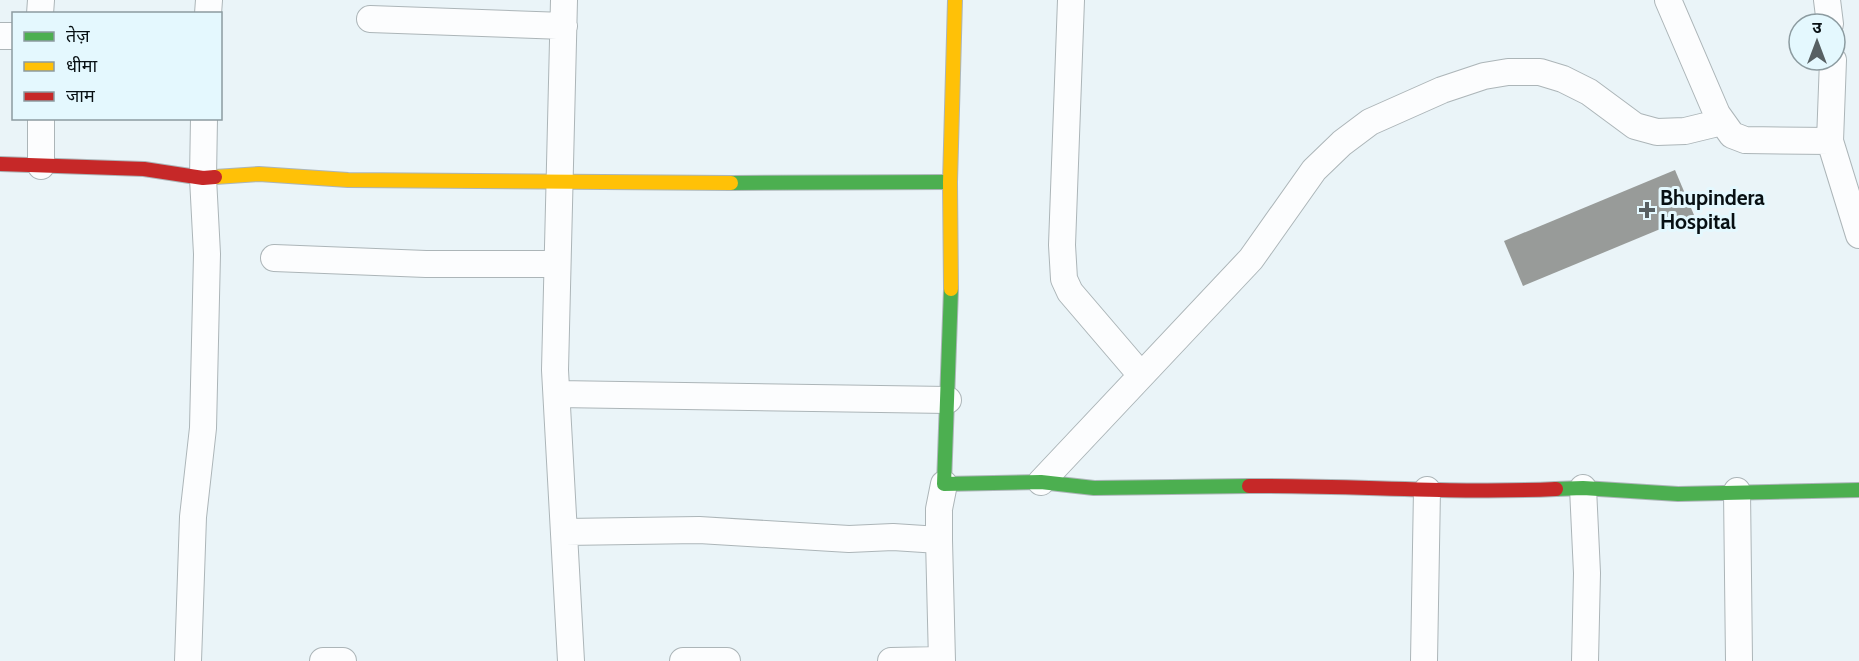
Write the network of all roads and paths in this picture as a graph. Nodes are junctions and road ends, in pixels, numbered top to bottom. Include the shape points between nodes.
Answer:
1 (564, 0) edge
2 (955, 0) edge
3 (1071, 0) edge
4 (1668, 0) edge
5 (370, 18) dead end
6 (564, 26) junction
7 (1833, 72) edge
8 (41, 120) edge
9 (204, 120) edge
10 (1722, 122) junction
11 (1830, 141) junction
12 (0, 164) edge
13 (41, 166) junction
14 (203, 178) junction
15 (560, 182) junction
16 (950, 182) junction
17 (1859, 235) edge
18 (274, 258) dead end
19 (557, 264) junction
20 (1141, 375) junction
21 (558, 394) junction
22 (948, 400) junction
23 (1041, 482) junction
24 (944, 484) junction
25 (1583, 488) junction
26 (1427, 490) junction
27 (1737, 490) junction
28 (1859, 490) edge
29 (565, 532) junction
30 (939, 540) junction
31 (188, 661) edge
32 (323, 661) edge
33 (335, 661) edge
34 (343, 661) edge
35 (571, 661) edge
36 (683, 661) edge
37 (727, 661) edge
38 (891, 661) edge
39 (942, 661) edge
40 (1424, 661) edge
41 (1585, 661) edge
42 (1739, 661) edge

1 - 6 street
2 - 16 street
3 - 20 street via 1064,279 1087,314
4 - 10 street
5 - 6 street
6 - 15 street
7 - 11 street
8 - 13 street
9 - 14 street
10 - 11 street via 1732,135 1744,140
10 - 20 street via 1657,132 1635,126 1589,92 1563,78 1540,72 1485,75 1417,99 1370,122 1341,143 1321,163 1251,259
11 - 17 street
12 - 13 street
13 - 14 street via 144,169
14 - 15 street via 259,174 348,180
14 - 31 street via 207,254 203,428 193,517
15 - 16 street
15 - 19 street
16 - 22 street
18 - 19 street
19 - 21 street
20 - 23 street
21 - 22 street
21 - 29 street
22 - 24 street
23 - 24 street
23 - 26 street via 1094,488 1316,484
24 - 30 street
25 - 26 street
25 - 27 street via 1678,494
25 - 41 street via 1587,573
26 - 40 street
27 - 28 street
27 - 42 street
29 - 30 street via 699,530
29 - 35 street
30 - 39 street
32 - 33 street
33 - 34 street
36 - 37 street
38 - 39 street

